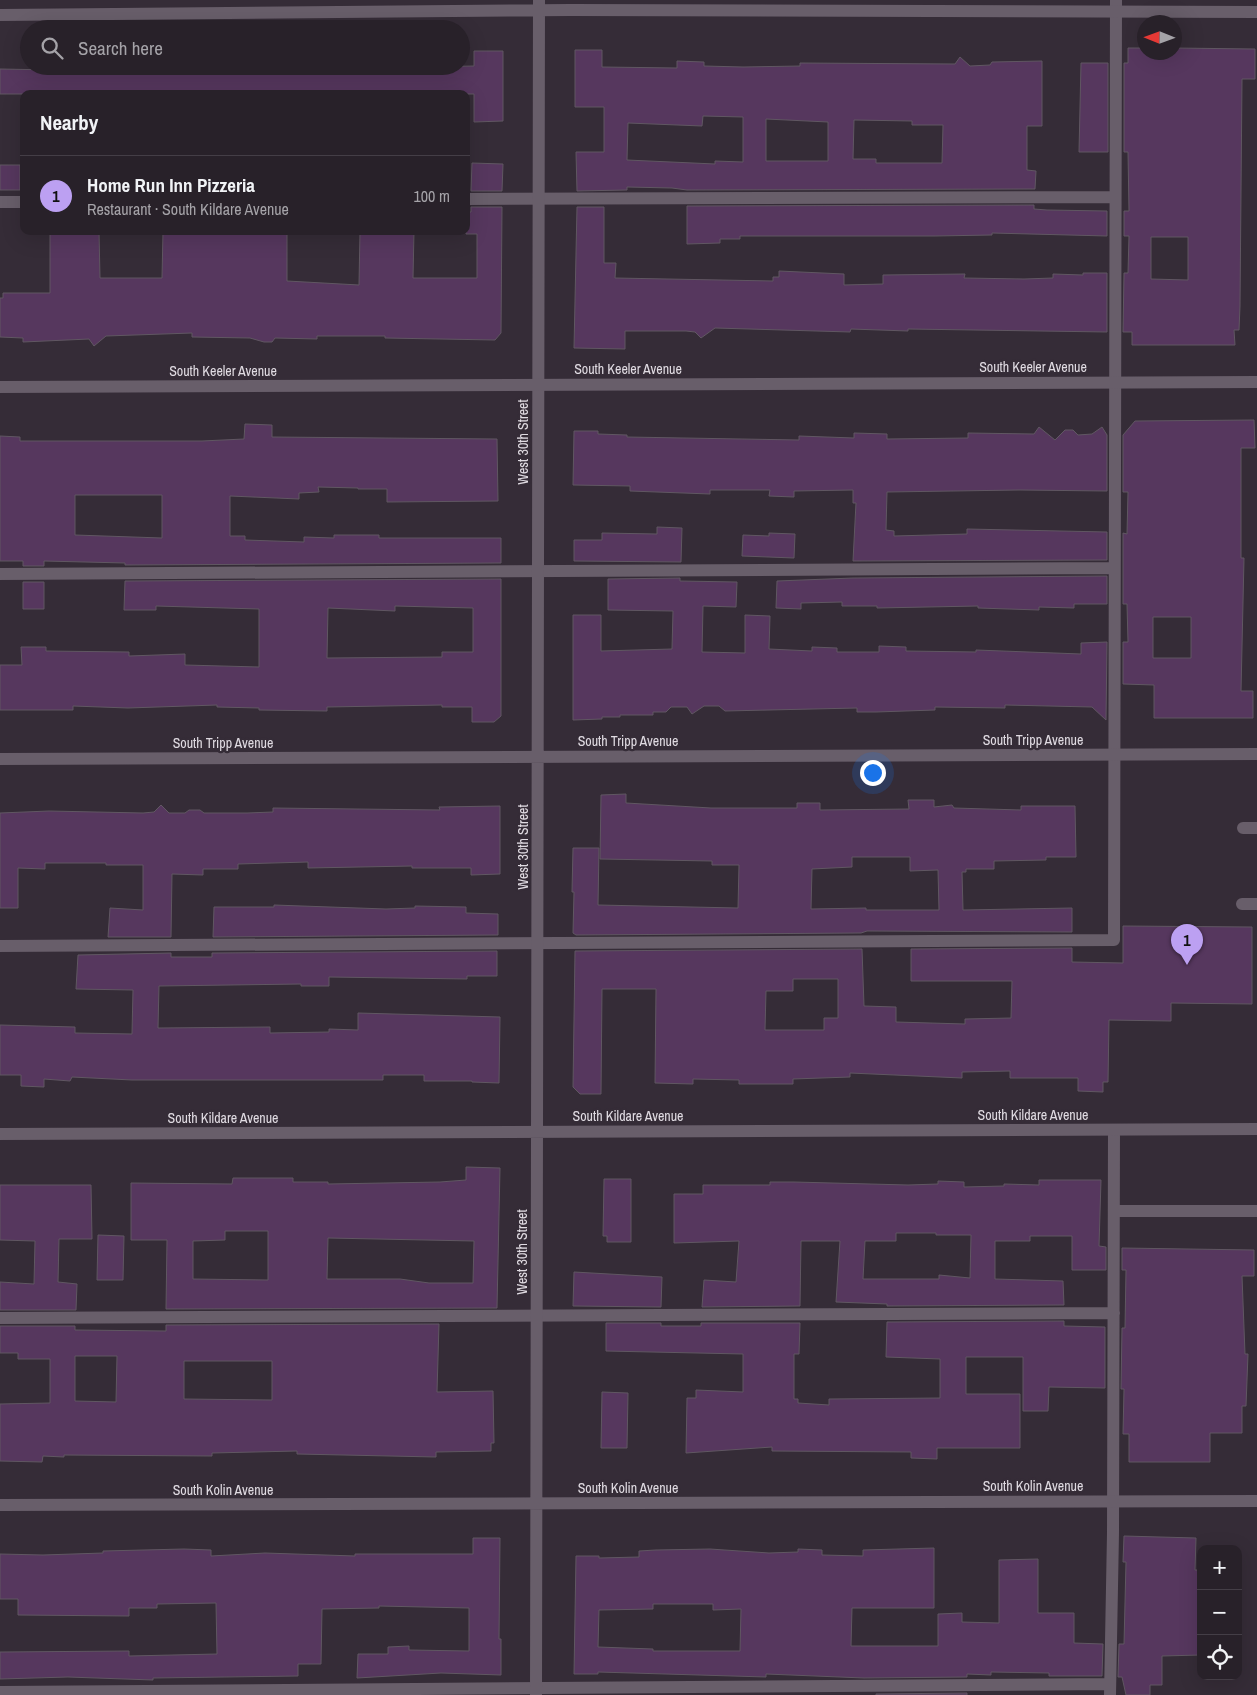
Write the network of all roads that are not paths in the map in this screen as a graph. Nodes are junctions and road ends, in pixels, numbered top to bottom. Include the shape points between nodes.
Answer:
1 (539, 5) edge
2 (1116, 6) edge
3 (1257, 12) edge
4 (0, 15) edge
5 (1116, 197) junction
6 (470, 199) edge
7 (538, 199) junction
8 (0, 202) edge
9 (20, 202) edge
10 (1115, 382) junction
11 (1257, 382) edge
12 (538, 384) junction
13 (0, 386) edge
14 (1114, 568) junction
15 (538, 572) junction
16 (0, 574) edge
17 (1114, 754) junction
18 (1257, 754) edge
19 (537, 757) junction
20 (0, 759) edge
21 (1243, 828) dead end
22 (1257, 828) edge
23 (1242, 904) dead end
24 (1257, 904) edge
25 (537, 943) junction
26 (0, 946) edge
27 (1257, 1129) edge
28 (1114, 1130) junction
29 (537, 1132) junction
30 (0, 1134) edge
31 (1114, 1211) junction
32 (1257, 1211) edge
33 (1114, 1313) junction
34 (537, 1316) junction
35 (0, 1318) edge
36 (1114, 1501) junction
37 (1257, 1501) edge
38 (536, 1503) junction
39 (0, 1505) edge
40 (1110, 1689) edge
41 (536, 1691) edge
42 (0, 1692) edge

1 - 2 street
1 - 4 street
1 - 7 street, West 30th Street
2 - 3 street
2 - 5 street
5 - 7 street
5 - 10 street
6 - 7 street
7 - 12 street, West 30th Street
8 - 9 street
10 - 11 street, South Keeler Avenue
10 - 12 street, South Keeler Avenue
10 - 14 street
12 - 13 street, South Keeler Avenue
12 - 15 street, West 30th Street
14 - 15 street
14 - 17 street
15 - 16 street
15 - 19 street, West 30th Street
17 - 18 street, South Tripp Avenue
17 - 19 street, South Tripp Avenue
17 - 25 street via 1114,940
19 - 20 street, South Tripp Avenue
19 - 25 street, West 30th Street
21 - 22 street
23 - 24 street
25 - 26 street
25 - 29 street, West 30th Street
27 - 28 street, South Kildare Avenue
28 - 29 street, South Kildare Avenue
28 - 31 street
29 - 30 street, South Kildare Avenue
29 - 34 street, West 30th Street
31 - 32 street
31 - 33 street
33 - 34 street
33 - 36 street
34 - 35 street
34 - 38 street, West 30th Street
36 - 37 street, South Kolin Avenue
36 - 38 street, South Kolin Avenue
36 - 40 street
38 - 39 street, South Kolin Avenue
38 - 41 street, West 30th Street
40 - 41 street
41 - 42 street

